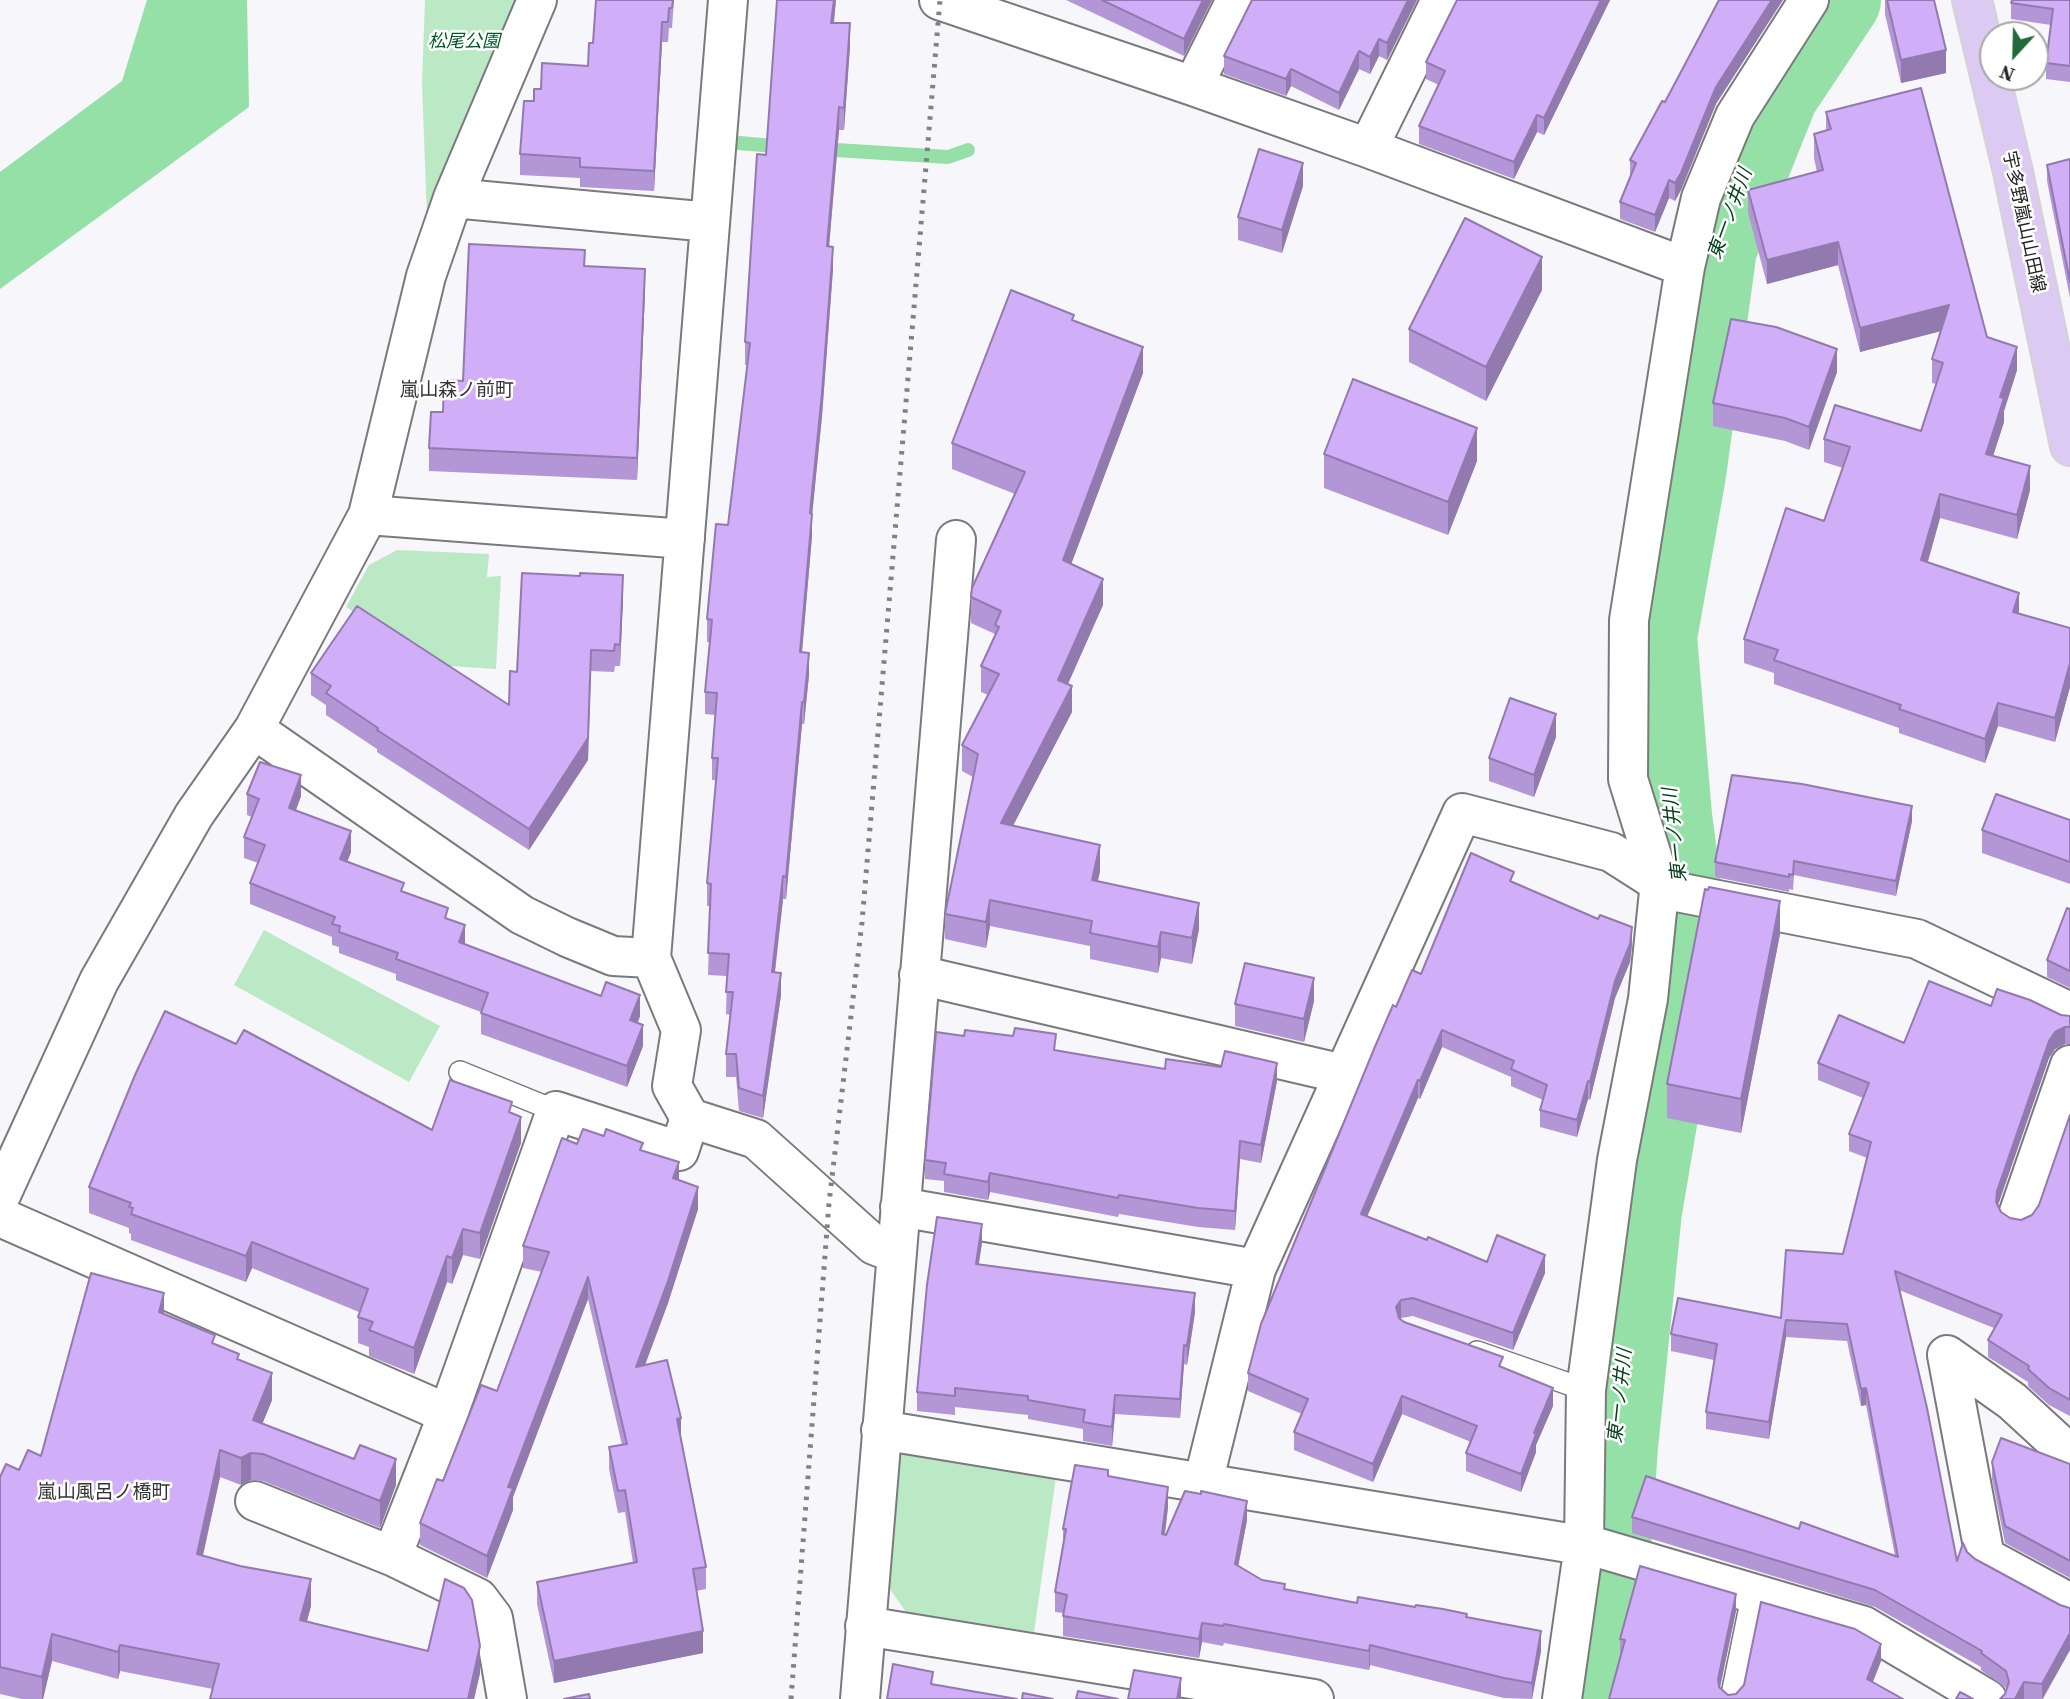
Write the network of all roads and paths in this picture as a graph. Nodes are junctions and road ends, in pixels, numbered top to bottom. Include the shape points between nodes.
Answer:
1 (537, 0) edge
2 (727, 0) edge
3 (939, 0) edge
4 (1236, 0) edge
5 (1441, 0) edge
6 (1809, 0) edge
7 (1972, 0) edge
8 (1015, 12) edge
9 (1193, 86) junction
10 (1368, 148) junction
11 (453, 198) junction
12 (710, 222) junction
13 (1685, 267) junction
14 (2063, 371) edge
15 (2070, 446) edge
16 (368, 515) junction
17 (685, 539) junction
18 (956, 540) dead end
19 (254, 729) junction
20 (1677, 890) junction
21 (651, 958) junction
22 (919, 975) junction
23 (2070, 1012) edge
24 (2070, 1065) edge
25 (460, 1072) dead end
26 (1343, 1074) junction
27 (556, 1111) junction
28 (690, 1118) junction
29 (0, 1197) edge
30 (900, 1207) junction
31 (2018, 1216) edge
32 (0, 1217) edge
33 (897, 1254) junction
34 (1256, 1269) junction
35 (1460, 1345) edge
36 (1586, 1390) junction
37 (448, 1414) junction
38 (881, 1430) junction
39 (2070, 1452) edge
40 (1203, 1483) junction
41 (255, 1501) dead end
42 (1604, 1549) junction
43 (392, 1556) junction
44 (1754, 1592) junction
45 (2070, 1603) edge
46 (865, 1626) junction
47 (507, 1699) edge
48 (860, 1699) edge
49 (1314, 1699) edge
50 (1562, 1699) edge
51 (1731, 1699) edge
52 (1987, 1699) edge

1 - 11 street
2 - 12 street
3 - 8 street
4 - 9 street
5 - 10 street
6 - 13 street via 1735,116 1701,198
7 - 14 main road, 宇多野嵐山山田線
8 - 9 street
9 - 10 street
10 - 13 street
11 - 12 street
11 - 16 street via 426,276
12 - 17 street
13 - 20 street via 1629,620 1628,779
14 - 15 main road, 宇多野嵐山山田線
16 - 17 street
16 - 19 street
17 - 21 street
18 - 22 street
19 - 21 street via 522,915 613,956
19 - 29 street via 194,815 99,981
20 - 23 street via 1917,939
20 - 26 street via 1611,852 1462,813
20 - 36 street via 1648,999 1617,1160
21 - 28 street via 681,1030 672,1086
22 - 26 street
22 - 30 street
24 - 31 street
25 - 27 lane
26 - 34 street
27 - 28 street via 679,1151
27 - 37 street
28 - 33 street via 756,1139 874,1245
30 - 33 street
30 - 34 street
32 - 37 street
33 - 38 street
34 - 40 street
35 - 36 lane
36 - 42 street
37 - 43 street
38 - 40 street
38 - 46 street
39 - 45 street via 2012,1401 1947,1355 1985,1557
40 - 42 street
41 - 43 street
42 - 44 street
42 - 50 street
43 - 47 street via 478,1598 493,1618
44 - 51 lane
44 - 52 street via 1864,1626
46 - 48 street
46 - 49 street

